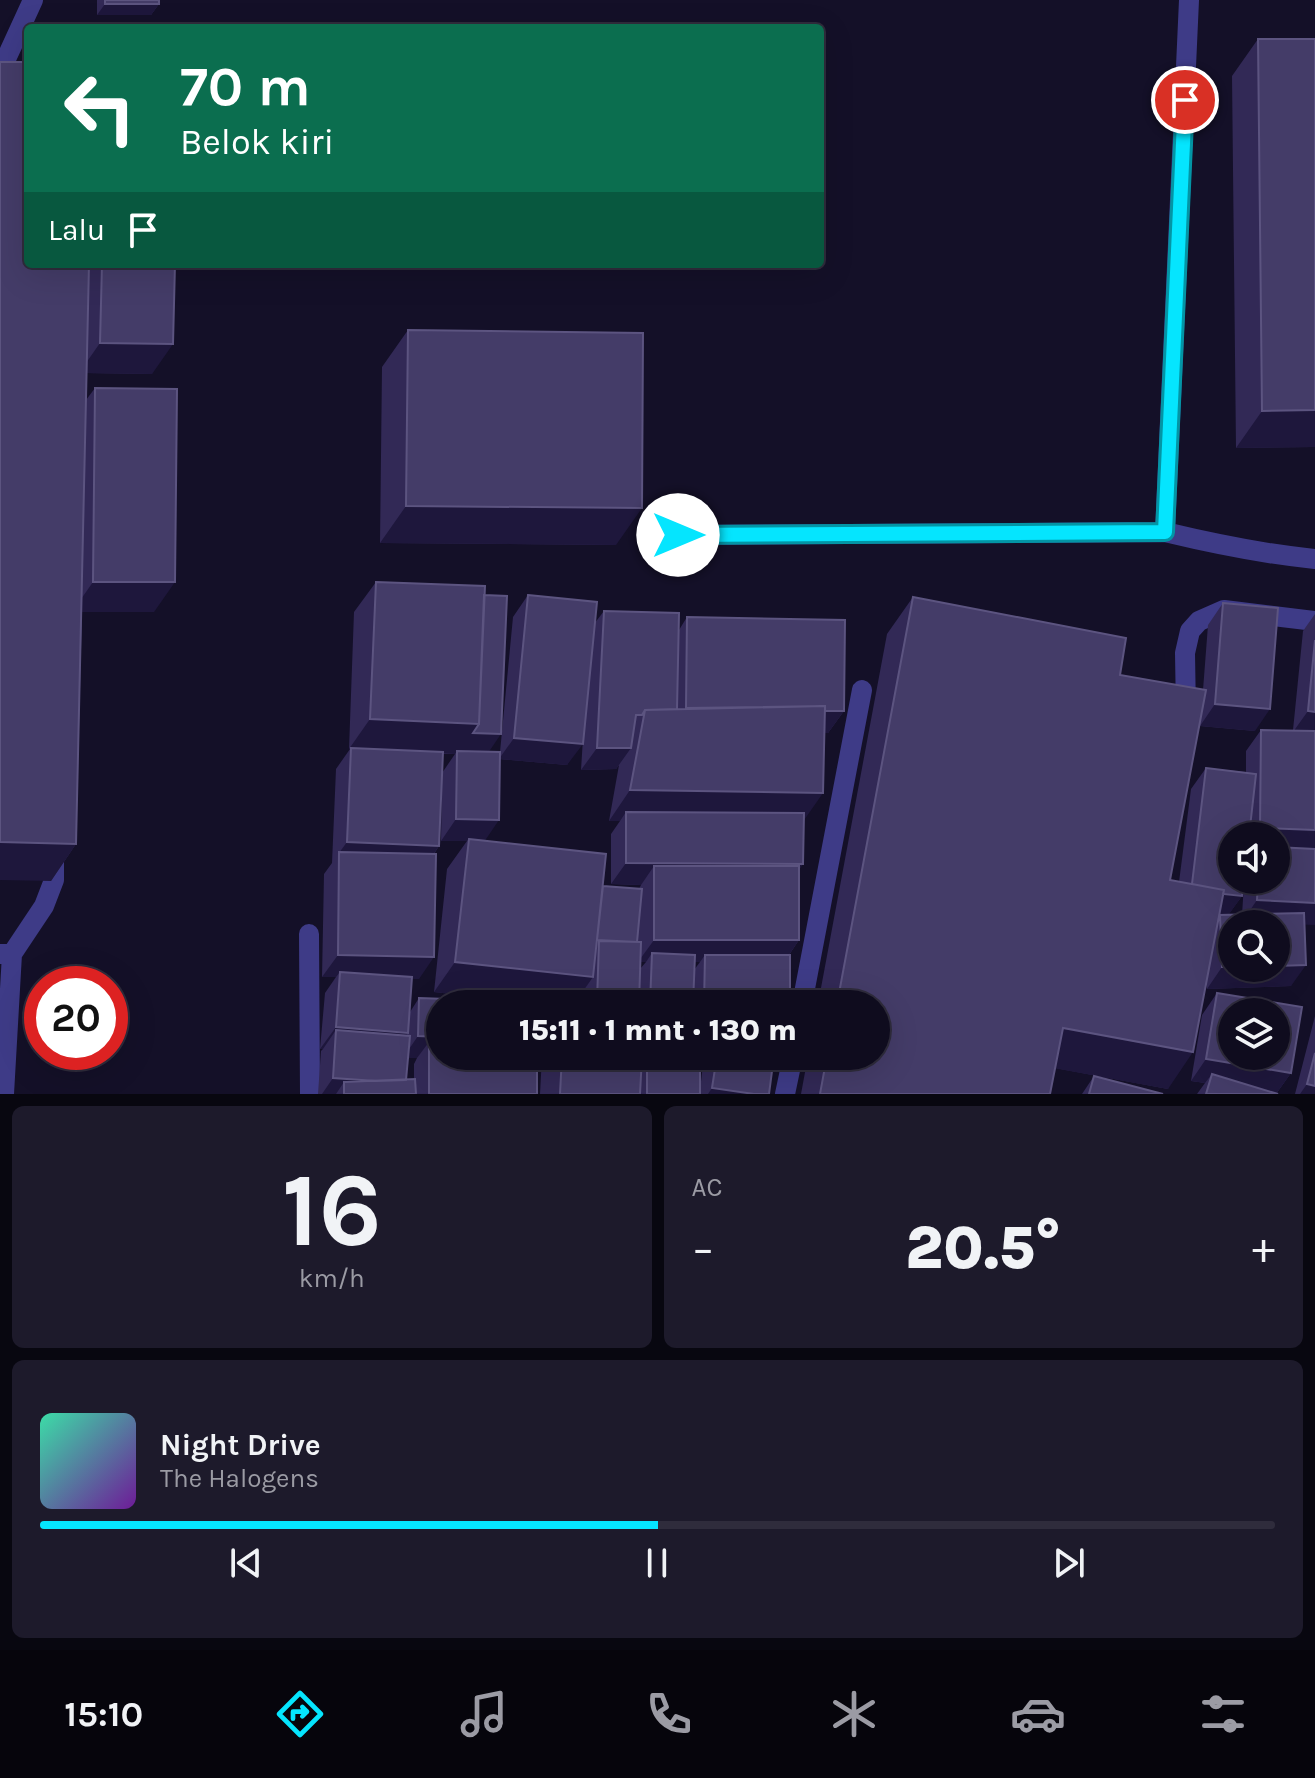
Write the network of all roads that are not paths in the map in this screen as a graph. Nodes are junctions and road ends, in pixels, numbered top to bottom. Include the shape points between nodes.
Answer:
1 (33, 0) edge
2 (1189, 0) edge
3 (24, 24) edge
4 (24, 25) edge
5 (5, 77) edge
6 (1165, 532) junction
7 (678, 535) dead end
8 (1315, 559) edge
9 (1315, 621) edge
10 (862, 690) dead end
11 (1186, 718) edge
12 (53, 834) edge
13 (309, 934) dead end
14 (6, 954) edge
15 (805, 990) edge
16 (790, 1070) edge
17 (4, 1094) edge
18 (310, 1094) edge
19 (785, 1094) edge

1 - 3 street
2 - 6 street
4 - 5 street
6 - 7 street
6 - 8 street
9 - 11 street via 1224,610 1199,621 1190,631 1185,653
10 - 15 street
12 - 14 street via 54,880 44,906
13 - 18 street
14 - 17 street
16 - 19 street

